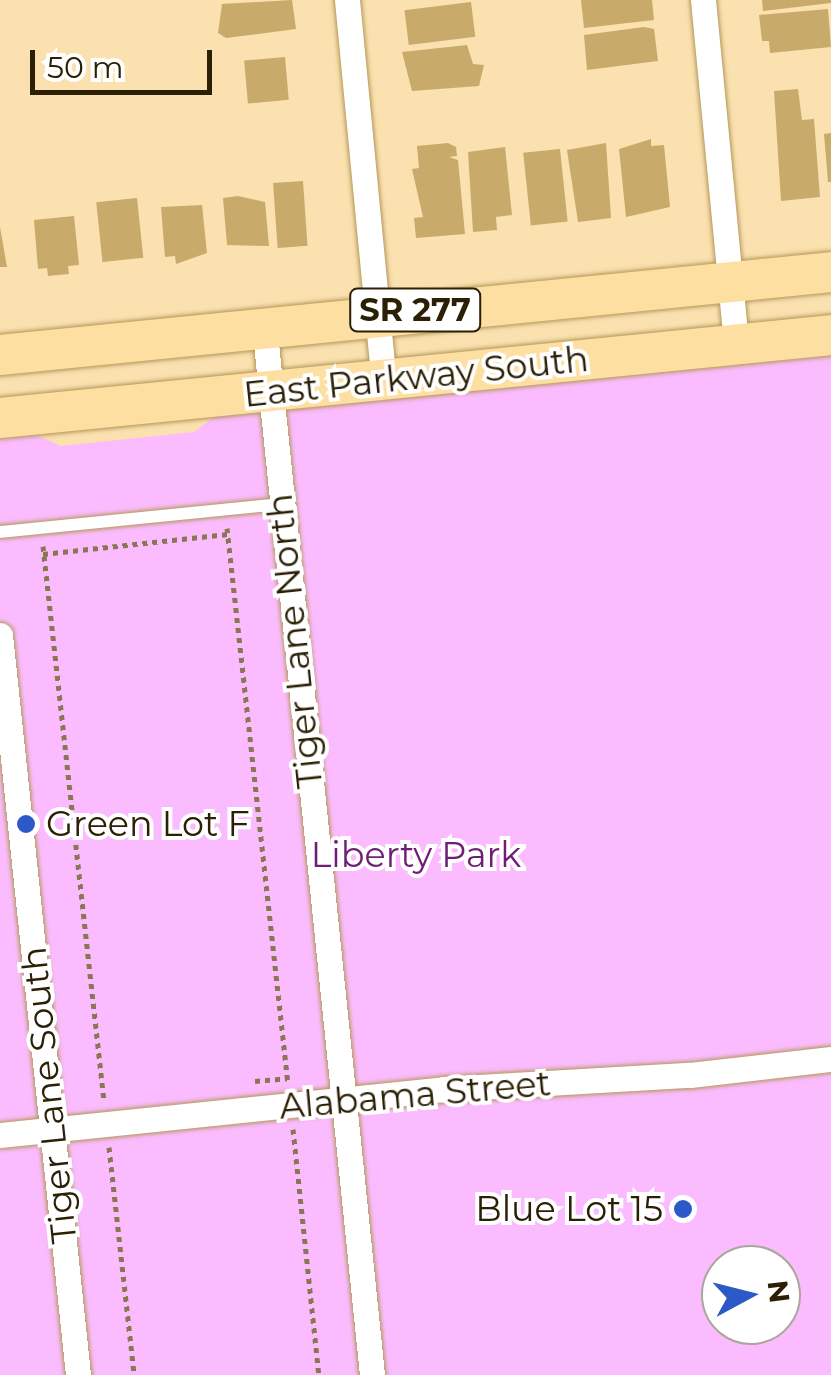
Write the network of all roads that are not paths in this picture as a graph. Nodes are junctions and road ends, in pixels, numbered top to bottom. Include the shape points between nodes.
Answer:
1 (347, 0) edge
2 (702, 0) edge
3 (831, 272) edge
4 (729, 282) junction
5 (378, 313) junction
6 (264, 324) junction
7 (831, 335) edge
8 (736, 344) junction
9 (0, 355) edge
10 (384, 381) junction
11 (270, 393) junction
12 (0, 418) edge
13 (281, 504) junction
14 (0, 532) edge
15 (0, 636) edge
16 (831, 1059) edge
17 (342, 1100) junction
18 (54, 1130) junction
19 (0, 1136) edge
20 (78, 1375) edge
21 (372, 1375) edge

1 - 5 street
2 - 4 street
3 - 4 main road, East Parkway South / SR 277
4 - 5 main road, East Parkway South / SR 277
4 - 8 street
5 - 6 main road, East Parkway South / SR 277
5 - 10 street
6 - 9 main road, East Parkway South / SR 277
6 - 11 street, Tiger Lane North
7 - 8 main road, East Parkway South / SR 277
8 - 10 main road, East Parkway South / SR 277
10 - 11 main road, East Parkway South / SR 277
11 - 12 main road, East Parkway South / SR 277
11 - 13 street, Tiger Lane North
13 - 14 lane
13 - 17 street, Tiger Lane North
15 - 18 street, Tiger Lane South
16 - 17 street, Alabama Street
17 - 18 street, Alabama Street
17 - 21 street, Tiger Lane North
18 - 19 street, Alabama Street
18 - 20 street, Tiger Lane South

